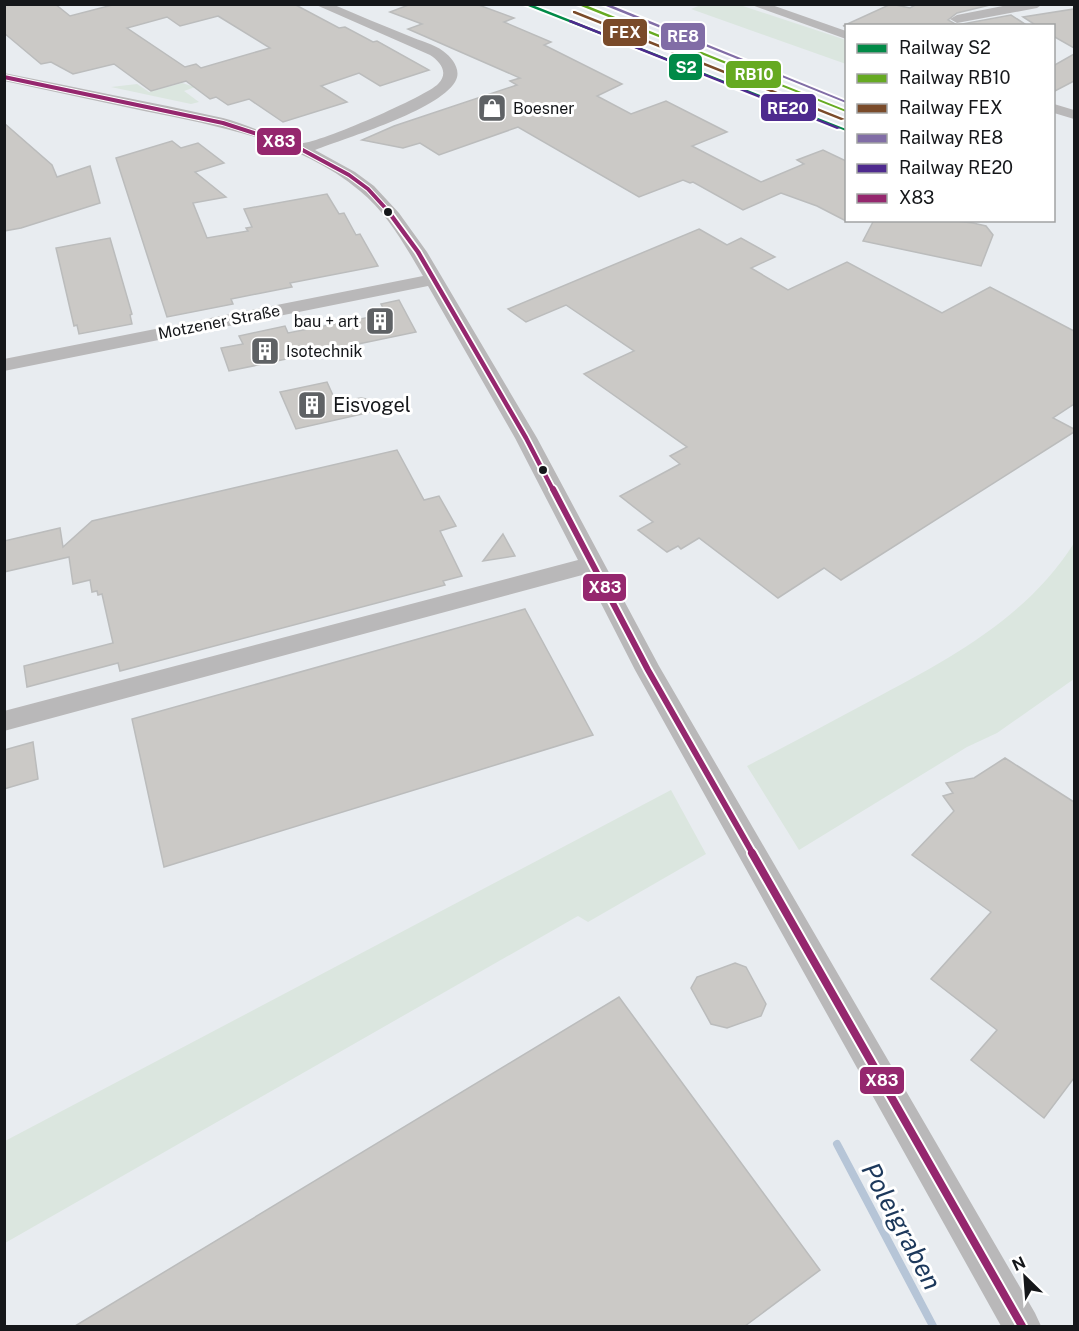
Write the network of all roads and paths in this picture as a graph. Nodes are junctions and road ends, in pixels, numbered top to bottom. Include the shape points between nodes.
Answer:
1 (320, 4) edge
2 (755, 4) edge
3 (1037, 4) edge
4 (957, 19) dead end
5 (845, 35) edge
6 (4, 77) edge
7 (1055, 109) edge
8 (1074, 115) edge
9 (304, 149) junction
10 (434, 279) junction
11 (4, 364) edge
12 (593, 564) junction
13 (4, 721) edge
14 (1023, 1326) edge

1 - 9 street via 435,52 446,61 451,75 448,84 426,100
2 - 5 street
3 - 4 street
6 - 9 street via 223,123
7 - 8 street
9 - 10 street via 368,189 402,228
10 - 11 street, Motzener Straße
10 - 12 street
12 - 13 street
12 - 14 street via 648,670

